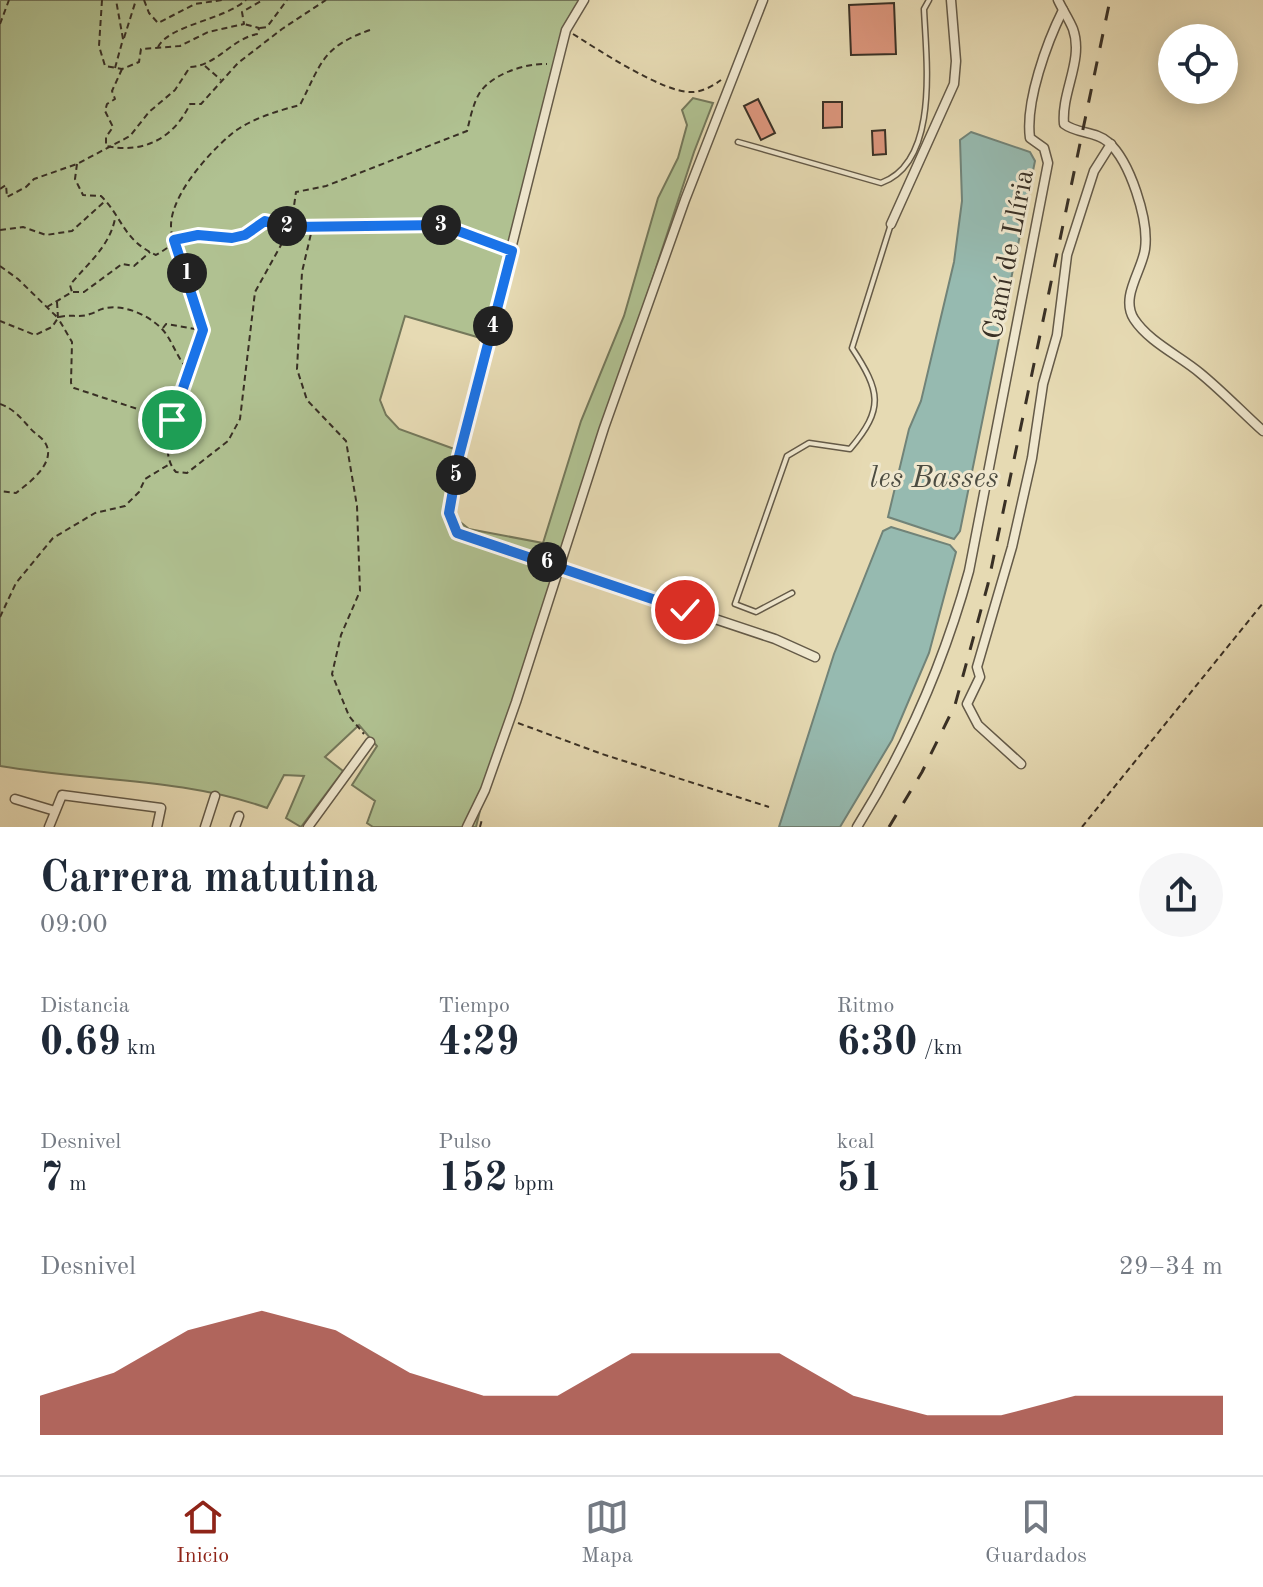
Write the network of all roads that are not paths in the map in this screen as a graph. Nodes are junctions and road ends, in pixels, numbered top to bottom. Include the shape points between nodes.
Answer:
1 (584, 0) edge
2 (765, 0) edge
3 (929, 0) edge
4 (951, 0) edge
5 (1058, 0) edge
6 (1063, 10) junction
7 (738, 142) dead end
8 (1111, 144) junction
9 (891, 224) joint
10 (1263, 431) edge
11 (558, 567) junction
12 (792, 593) dead end
13 (815, 657) dead end
14 (370, 742) road end
15 (1021, 764) dead end
16 (215, 796) dead end
17 (15, 799) dead end
18 (55, 811) junction
19 (239, 816) dead end
20 (52, 826) edge
21 (157, 827) edge
22 (205, 827) edge
23 (235, 827) edge
24 (308, 827) edge
25 (467, 827) edge
26 (857, 827) edge

1 - 11 street via 566,30 449,513 457,533
2 - 11 street via 614,399
3 - 7 lane via 924,9 928,111 905,169 893,179 881,183
4 - 9 street via 954,84
5 - 6 street
6 - 8 street via 1076,52 1064,124
6 - 26 street, Camí de Llíria via 1027,120 1030,138 1044,148 1048,163 969,571 917,720
8 - 10 street via 1127,165 1145,227 1145,249 1129,297 1133,317
8 - 15 street via 1094,171 1067,255 1032,458 977,667 980,677 967,704 978,725
9 - 12 lane via 852,348 876,388 869,427 850,449 809,443 787,456 735,604 756,612
11 - 13 street
11 - 25 street via 510,720
14 - 24 street
16 - 22 street
17 - 18 street
18 - 20 street
18 - 21 street via 62,795 161,808
19 - 23 street

